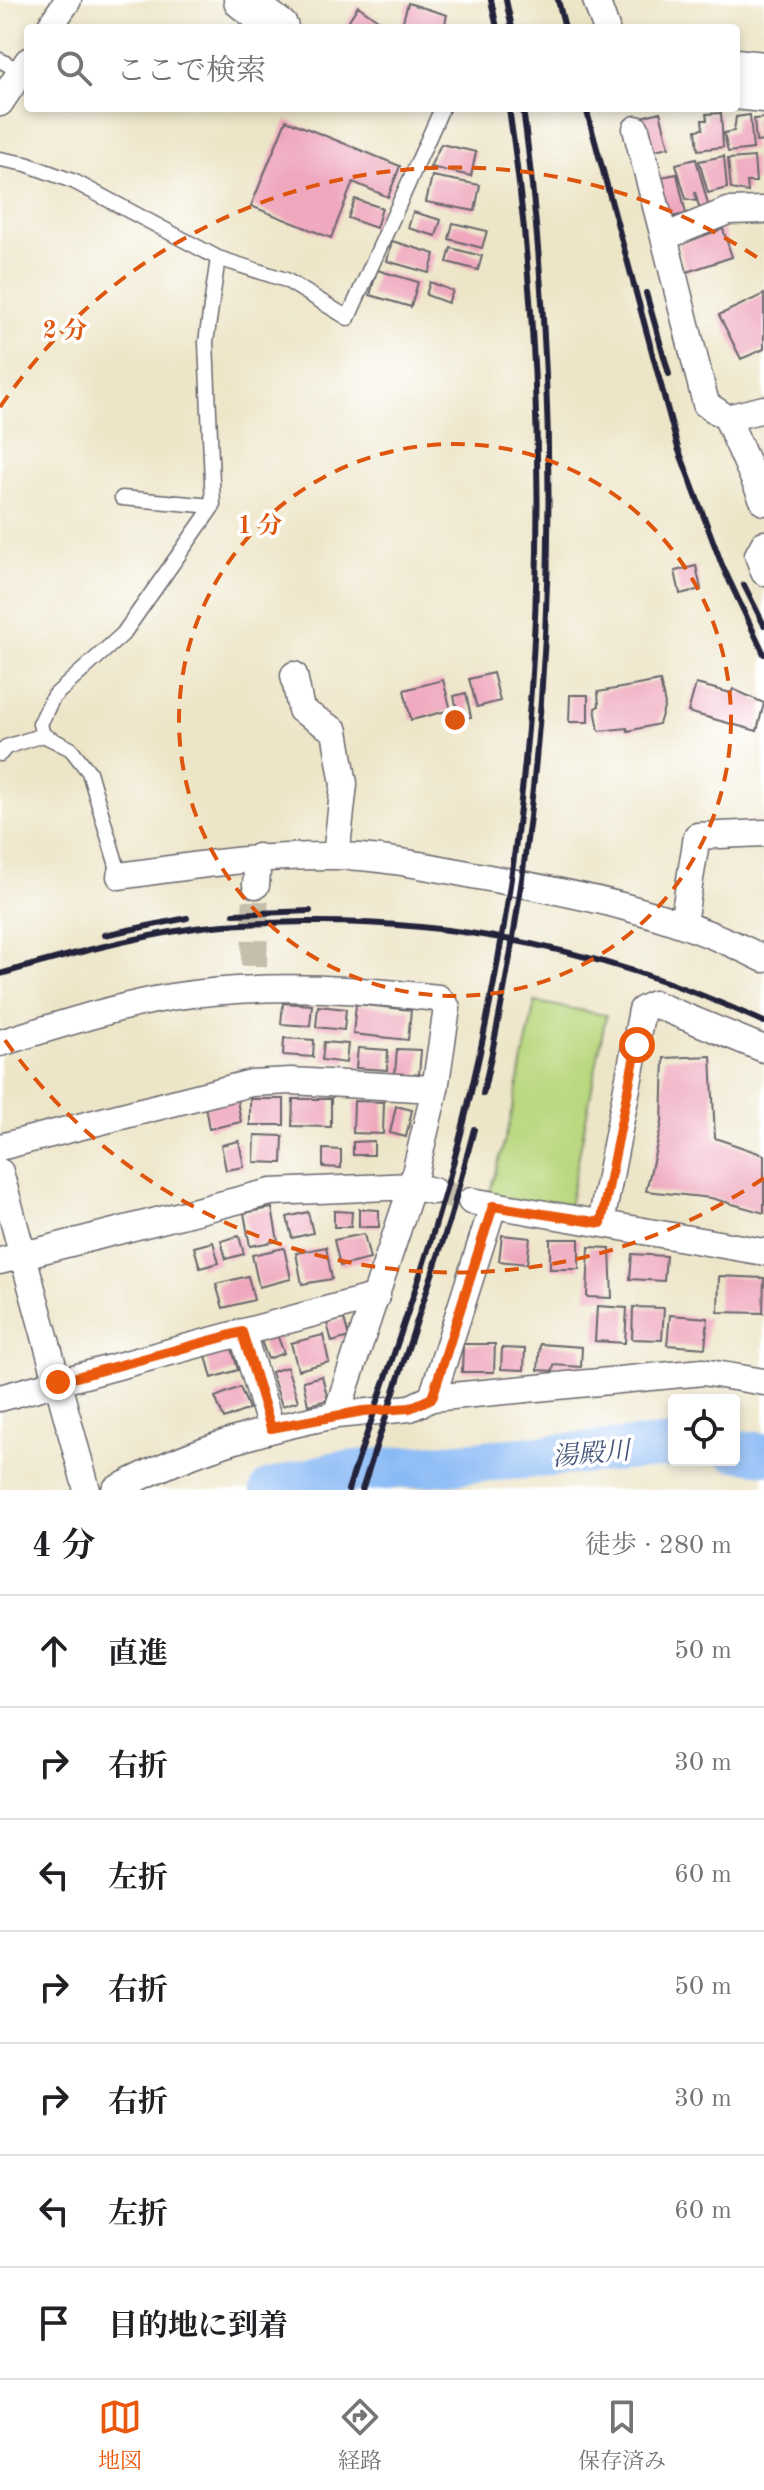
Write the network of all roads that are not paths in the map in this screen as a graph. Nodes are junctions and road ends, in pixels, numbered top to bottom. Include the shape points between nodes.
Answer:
1 (68, 0) edge
2 (243, 0) edge
3 (596, 0) edge
4 (52, 24) edge
5 (274, 24) edge
6 (605, 24) edge
7 (740, 62) edge
8 (16, 64) edge
9 (764, 65) edge
10 (740, 90) edge
11 (764, 93) edge
12 (0, 103) edge
13 (440, 112) edge
14 (636, 129) dead end
15 (0, 159) edge
16 (764, 210) edge
17 (664, 237) junction
18 (218, 258) junction
19 (764, 409) edge
20 (727, 418) junction
21 (122, 498) dead end
22 (764, 502) edge
23 (213, 506) junction
24 (764, 544) edge
25 (764, 572) edge
26 (294, 675) dead end
27 (43, 735) junction
28 (0, 754) edge
29 (764, 833) edge
30 (336, 856) junction
31 (258, 857) junction
32 (120, 876) joint
33 (256, 885) tunnel mouth
34 (683, 923) junction
35 (764, 959) edge
36 (0, 1043) edge
37 (764, 1049) edge
38 (435, 1089) junction
39 (0, 1147) edge
40 (0, 1172) edge
41 (422, 1189) junction
42 (601, 1223) junction
43 (764, 1252) edge
44 (11, 1258) edge
45 (377, 1296) junction
46 (242, 1332) junction
47 (58, 1382) junction
48 (764, 1382) edge
49 (0, 1398) edge
50 (432, 1398) junction
51 (336, 1415) junction
52 (271, 1428) junction
53 (87, 1490) edge
54 (115, 1490) edge

1 - 4 street
2 - 5 main road
3 - 6 street
7 - 9 street
8 - 12 street
10 - 11 main road
13 - 18 lane via 348,318 286,280
14 - 17 street
15 - 18 lane via 75,182
16 - 17 street via 728,211
17 - 20 street via 706,404
18 - 23 lane via 206,342
19 - 20 street
20 - 22 street
21 - 23 lane
23 - 27 lane via 123,634 53,697 40,724
24 - 25 street via 758,555
26 - 30 street via 301,710 335,731 344,784
27 - 28 lane
27 - 32 lane via 71,749 89,772
29 - 34 street via 697,836
30 - 31 street
30 - 34 street via 522,883
31 - 32 street
31 - 33 street
34 - 35 street
36 - 38 street via 254,977 438,998 447,1008
37 - 42 street via 654,1004 642,1010
38 - 39 street via 251,1083
38 - 41 street
40 - 44 street
41 - 44 street via 271,1192
41 - 45 street
42 - 43 street
42 - 50 street via 482,1204
44 - 47 street
45 - 46 street
45 - 51 street
46 - 47 street
46 - 52 street
47 - 49 street
47 - 53 street
48 - 50 street via 703,1372
50 - 51 street via 410,1408
51 - 52 street
52 - 54 street via 211,1446

